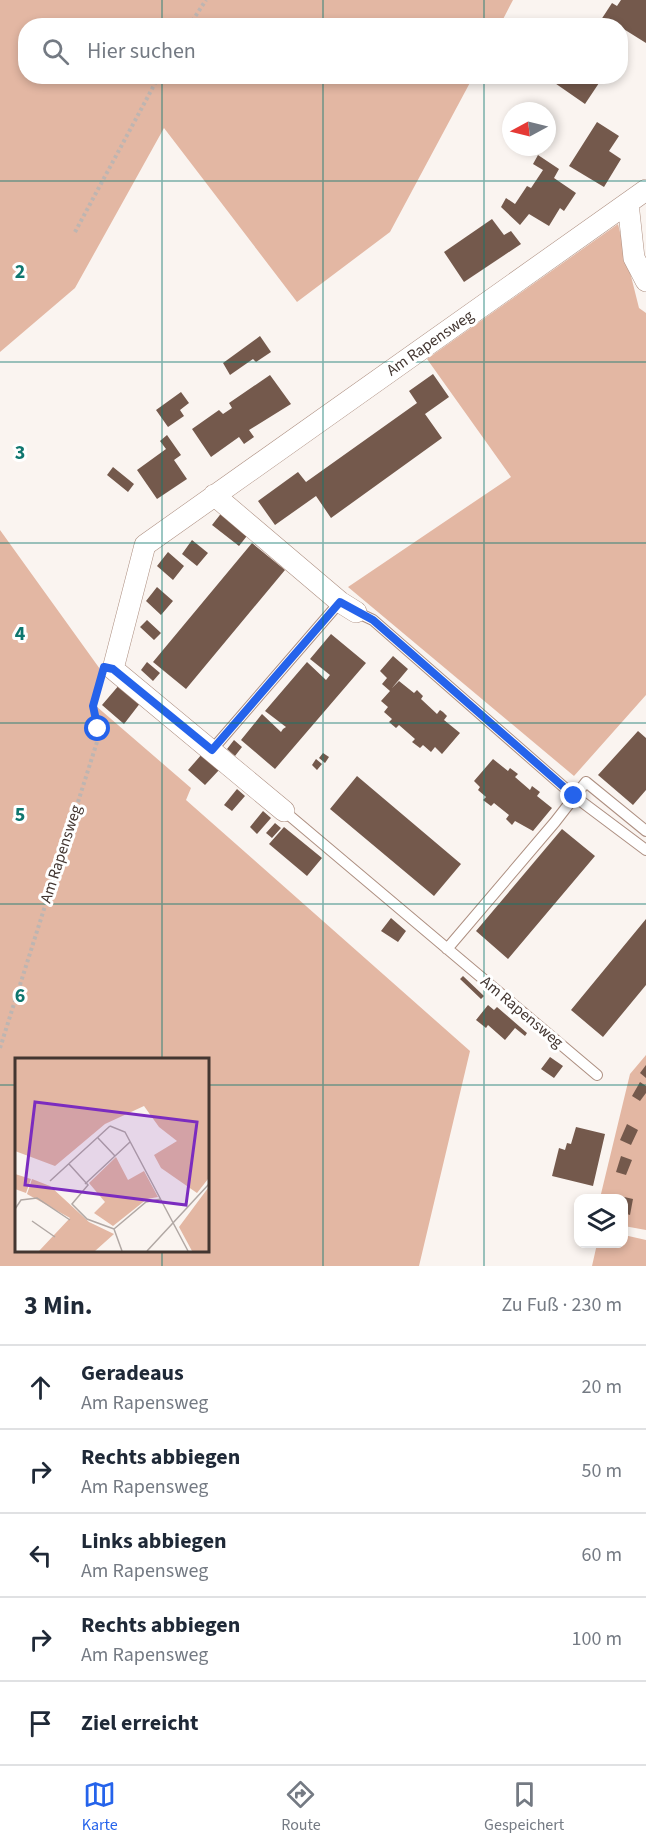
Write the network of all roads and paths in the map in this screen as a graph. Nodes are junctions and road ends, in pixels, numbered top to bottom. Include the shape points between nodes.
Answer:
1 (206, 0) edge
2 (194, 18) edge
3 (155, 84) edge
4 (646, 190) edge
5 (628, 203) junction
6 (75, 232) dead end
7 (646, 281) edge
8 (214, 495) junction
9 (348, 607) junction
10 (108, 668) junction
11 (212, 750) junction
12 (574, 796) junction
13 (284, 810) joint
14 (646, 831) edge
15 (646, 850) edge
16 (447, 949) junction
17 (0, 1048) edge
18 (597, 1076) dead end

1 - 2 path
3 - 6 path
4 - 5 street, Am Rapensweg
5 - 7 street via 634,258
5 - 8 street, Am Rapensweg
8 - 9 street
8 - 10 street, Am Rapensweg via 145,545
9 - 11 lane
9 - 12 lane via 373,620
10 - 11 street, Am Rapensweg
10 - 17 path, Am Rapensweg via 93,706 97,742
11 - 13 street, Am Rapensweg
12 - 14 lane via 586,782
12 - 15 lane
12 - 16 lane
13 - 16 lane, Am Rapensweg
16 - 18 lane, Am Rapensweg

